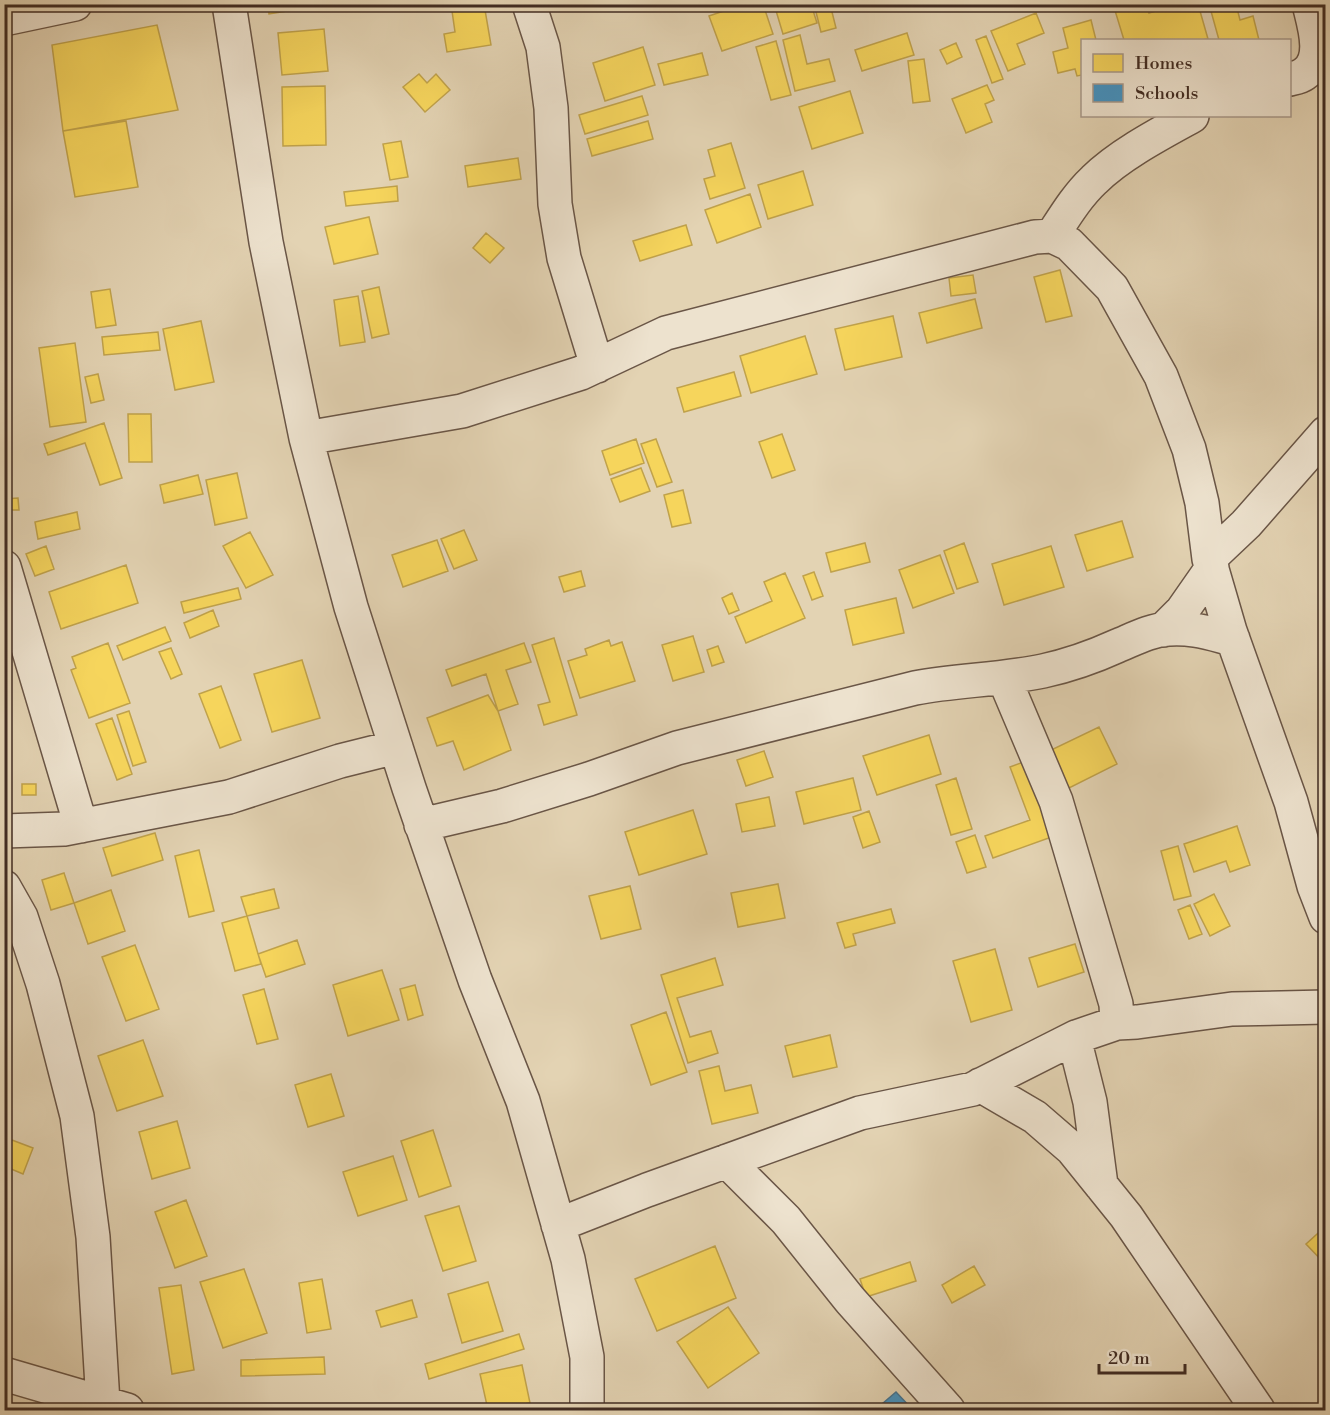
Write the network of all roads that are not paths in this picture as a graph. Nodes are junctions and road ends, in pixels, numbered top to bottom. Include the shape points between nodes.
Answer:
1 (75, 4) edge
2 (229, 4) edge
3 (1309, 4) edge
4 (540, 14) edge
5 (4, 19) edge
6 (1291, 79) edge
7 (1190, 117) edge
8 (1052, 236) junction
9 (597, 366) junction
10 (1326, 433) edge
11 (306, 438) junction
12 (1211, 563) junction
13 (4, 567) edge
14 (1163, 630) junction
15 (1233, 639) junction
16 (1004, 678) junction
17 (396, 747) junction
18 (421, 825) junction
19 (81, 826) junction
20 (4, 831) edge
21 (4, 887) edge
22 (1326, 917) edge
23 (1326, 1006) edge
24 (1117, 1023) junction
25 (1076, 1037) junction
26 (980, 1085) junction
27 (727, 1161) junction
28 (1101, 1185) junction
29 (558, 1225) junction
30 (4, 1374) edge
31 (115, 1407) edge
32 (587, 1410) edge
33 (948, 1410) edge
34 (1258, 1410) edge

1 - 5 street
2 - 11 street via 266,242
3 - 6 street via 1317,51 1303,75
4 - 9 street via 551,108 555,204 564,258
7 - 8 street via 1140,146 1095,179
8 - 9 street via 666,333
8 - 12 street via 1069,244 1112,288 1161,376 1189,449
9 - 11 street via 462,411
10 - 12 street
11 - 17 street via 351,607
12 - 14 street via 1182,611
12 - 15 street
13 - 19 street
14 - 15 street via 1192,630
14 - 16 street via 1045,671
15 - 22 street via 1291,802
16 - 18 street via 946,682 677,748 502,806
16 - 24 street via 1056,801 1116,1004
17 - 18 street
17 - 19 street via 229,797
18 - 29 street via 475,980 523,1101
19 - 20 street
21 - 31 street via 21,917 43,984 77,1116
23 - 24 street via 1232,1009
24 - 25 street
25 - 26 street
25 - 28 street
26 - 27 street via 860,1113
26 - 28 street via 1035,1117 1072,1149
27 - 29 street
27 - 33 street via 786,1220 850,1300
28 - 34 street
29 - 32 street via 587,1357
30 - 31 street

